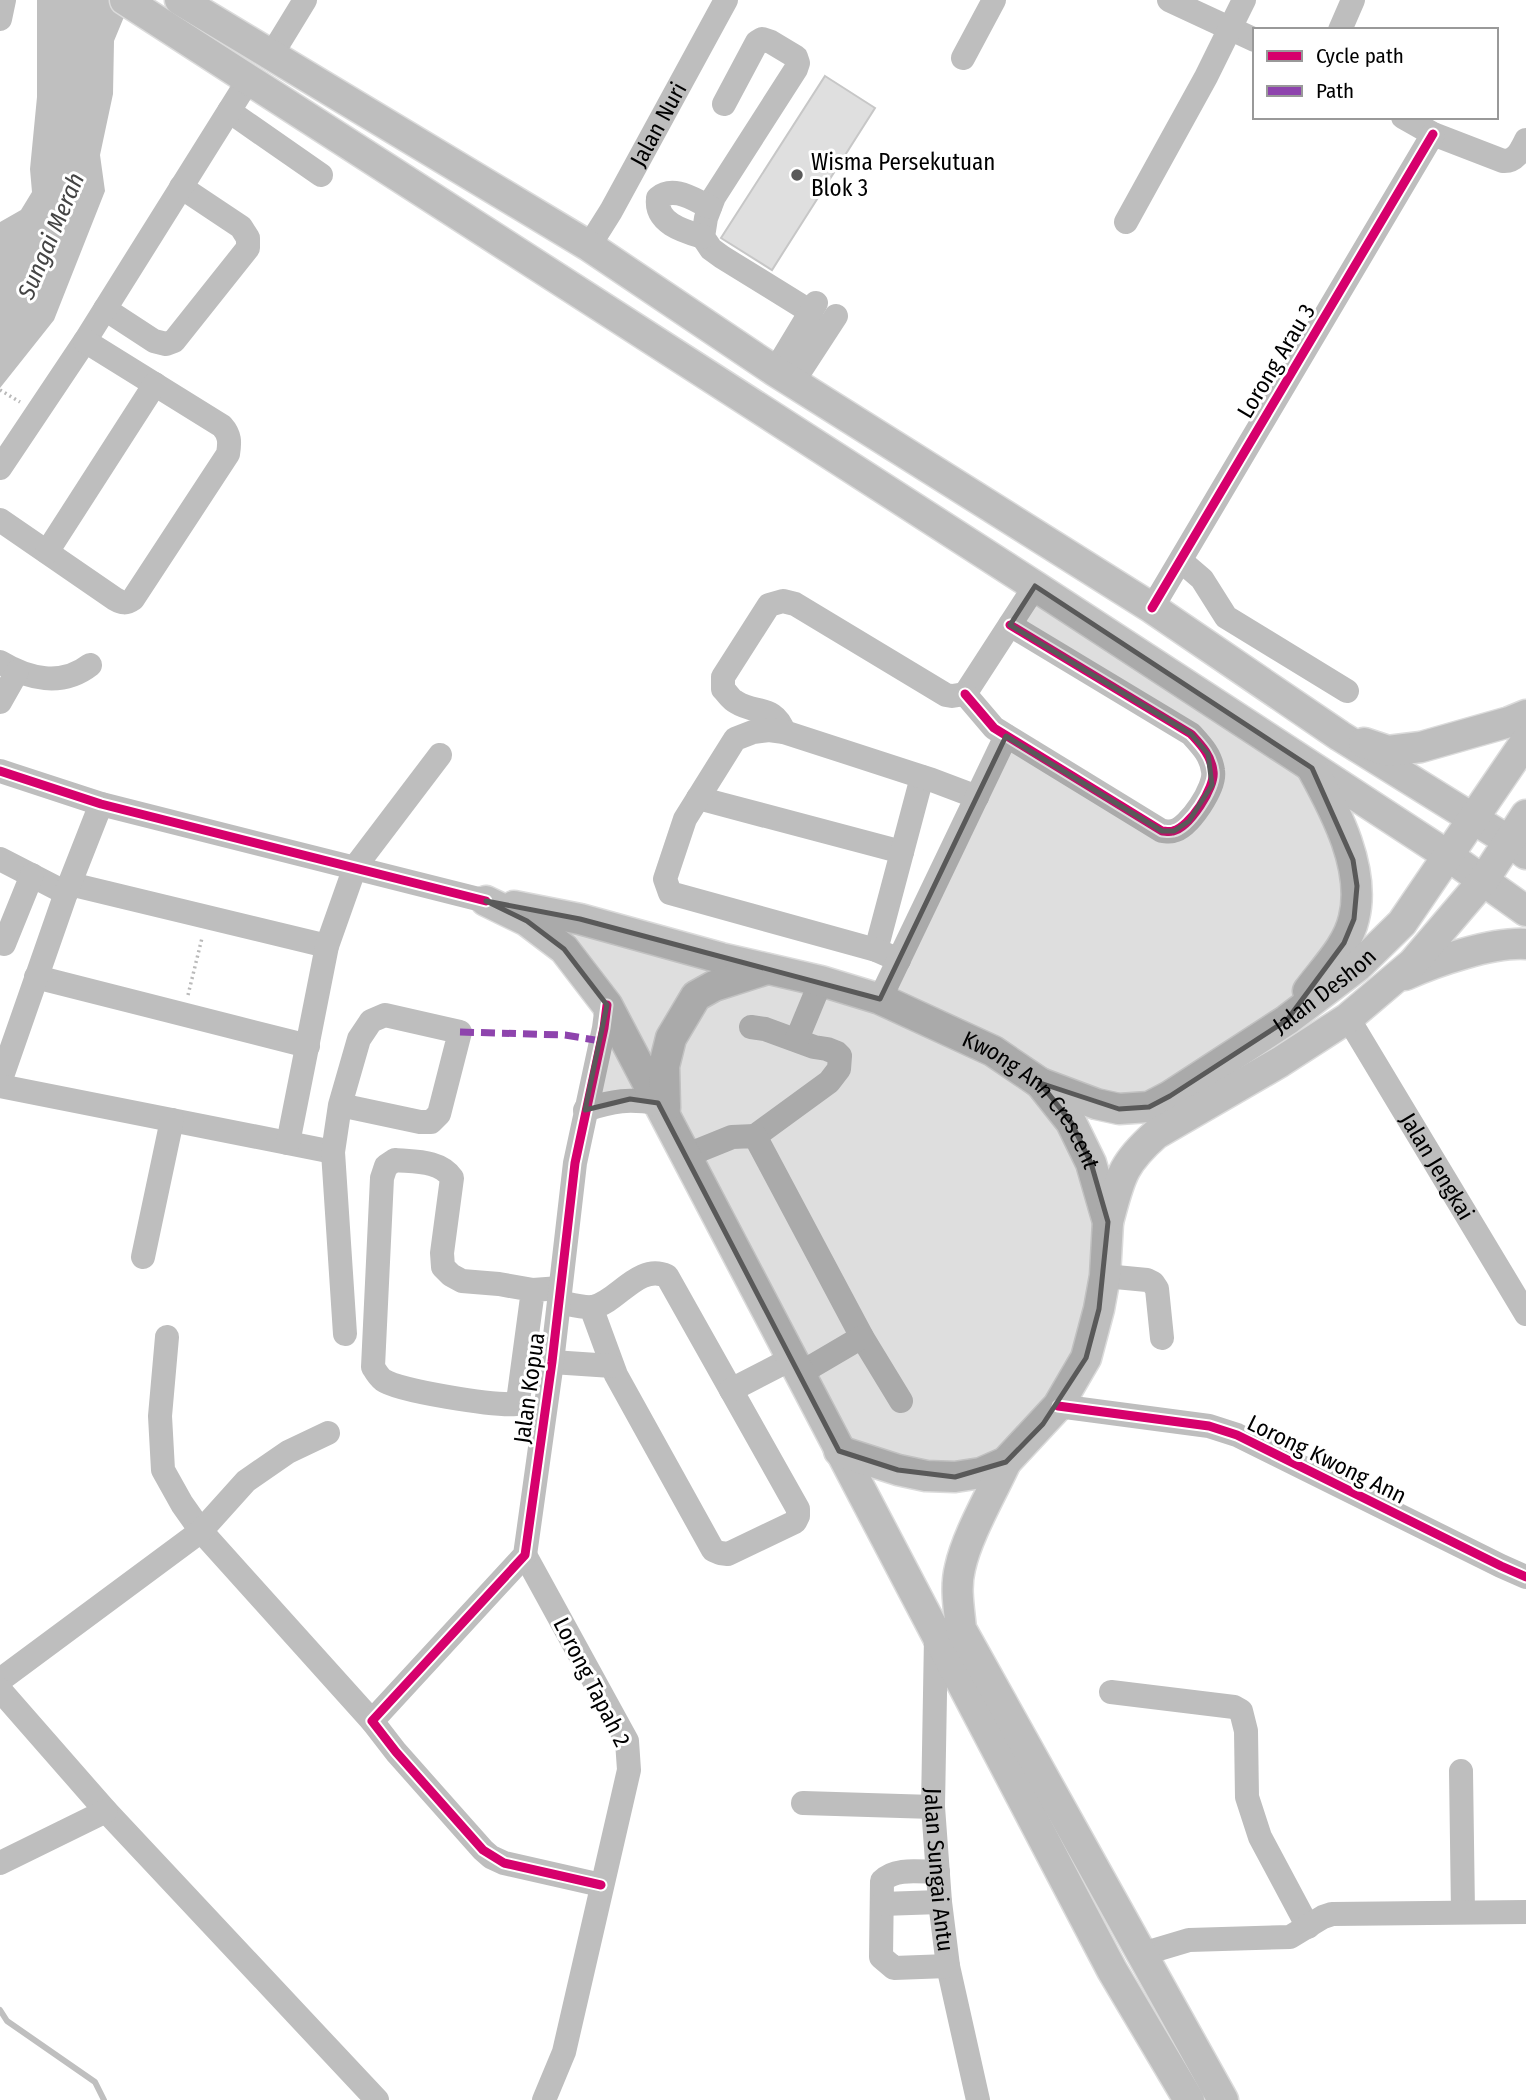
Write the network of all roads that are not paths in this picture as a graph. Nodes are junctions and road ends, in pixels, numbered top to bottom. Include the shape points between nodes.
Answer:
1 (4, 0) edge
2 (180, 0) edge
3 (305, 0) edge
4 (726, 0) edge
5 (994, 0) edge
6 (1169, 0) edge
7 (1244, 0) edge
8 (1353, 0) edge
9 (135, 7) edge
10 (0, 19) edge
11 (1341, 28) edge
12 (1230, 29) junction
13 (1253, 39) edge
14 (272, 54) junction
15 (964, 58) dead end
16 (249, 79) junction
17 (723, 104) dead end
18 (229, 111) junction
19 (1407, 119) edge
20 (1433, 134) junction
21 (1526, 139) edge
22 (321, 175) dead end
23 (181, 187) junction
24 (710, 207) junction
25 (1126, 222) dead end
26 (703, 237) junction
27 (589, 246) junction
28 (105, 309) junction
29 (85, 341) junction
30 (784, 377) junction
31 (155, 384) junction
32 (0, 468) edge
33 (0, 520) edge
34 (47, 552) junction
35 (1181, 561) junction
36 (1035, 586) junction
37 (1152, 608) junction
38 (1010, 625) junction
39 (90, 665) dead end
40 (8, 667) edge
41 (1347, 691) dead end
42 (965, 694) junction
43 (0, 702) edge
44 (1526, 715) edge
45 (784, 732) junction
46 (1006, 736) junction
47 (1340, 736) junction
48 (1526, 741) edge
49 (440, 755) dead end
50 (1312, 768) junction
51 (0, 771) edge
52 (922, 777) junction
53 (976, 797) junction
54 (698, 798) junction
55 (101, 804) junction
56 (1526, 815) edge
57 (1472, 818) junction
58 (1517, 848) edge
59 (902, 852) junction
60 (1447, 855) junction
61 (0, 859) edge
62 (355, 867) junction
63 (32, 876) junction
64 (1483, 881) junction
65 (68, 889) junction
66 (486, 901) junction
67 (1526, 911) edge
68 (2, 943) edge
69 (1526, 944) edge
70 (327, 946) junction
71 (887, 955) junction
72 (771, 968) junction
73 (39, 970) junction
74 (1394, 979) junction
75 (821, 981) junction
76 (880, 999) junction
77 (607, 1005) junction
78 (1348, 1018) junction
79 (1287, 1020) junction
80 (751, 1027) dead end
81 (797, 1040) junction
82 (307, 1046) junction
83 (1040, 1083) junction
84 (0, 1084) edge
85 (340, 1105) junction
86 (585, 1110) junction
87 (662, 1111) junction
88 (172, 1120) junction
89 (755, 1136) junction
90 (288, 1143) junction
91 (332, 1152) junction
92 (685, 1156) junction
93 (1108, 1222) junction
94 (143, 1257) dead end
95 (1105, 1276) junction
96 (533, 1290) junction
97 (559, 1295) junction
98 (591, 1307) junction
99 (1526, 1314) edge
100 (345, 1335) dead end
101 (863, 1336) junction
102 (167, 1337) dead end
103 (1162, 1338) dead end
104 (552, 1362) junction
105 (612, 1366) junction
106 (795, 1367) junction
107 (731, 1390) junction
108 (901, 1401) dead end
109 (1058, 1406) junction
110 (328, 1433) dead end
111 (839, 1451) junction
112 (1006, 1462) junction
113 (201, 1531) junction
114 (525, 1555) junction
115 (1526, 1577) edge
116 (936, 1637) junction
117 (0, 1680) edge
118 (0, 1690) edge
119 (1111, 1692) dead end
120 (372, 1721) junction
121 (1461, 1771) dead end
122 (803, 1803) dead end
123 (933, 1807) junction
124 (106, 1811) junction
125 (0, 1863) edge
126 (938, 1872) junction
127 (601, 1885) junction
128 (940, 1902) junction
129 (882, 1904) junction
130 (1463, 1912) junction
131 (1526, 1912) edge
132 (1308, 1927) junction
133 (1142, 1954) junction
134 (948, 1966) junction
135 (377, 2100) edge
136 (544, 2100) edge
137 (978, 2100) edge
138 (1189, 2100) edge
139 (1223, 2100) edge

1 - 10 street
2 - 14 main road
3 - 14 street
4 - 27 street, Jalan Nuri
5 - 15 street
6 - 12 street
7 - 12 street
8 - 11 street
9 - 16 main road
12 - 13 street
12 - 25 street
14 - 27 main road
16 - 18 street
16 - 36 main road
17 - 24 street via 762,39 796,57 796,69
18 - 22 street
18 - 23 street
19 - 20 street
20 - 21 street via 1503,161 1515,159
20 - 35 street, Lorong Arau 3
23 - 28 street
23 - 28 street via 241,228 248,248 174,341 154,341
24 - 26 street
24 - 26 street via 674,191 658,198 657,208 663,217 685,232
26 - 30 street via 722,257 821,310
27 - 30 main road
28 - 29 street
29 - 31 street
29 - 32 street
30 - 37 main road
31 - 34 street
31 - 34 street via 222,426 230,441 228,454 128,602 115,599
33 - 34 street
35 - 37 street, Lorong Arau 3
35 - 41 street via 1202,579 1226,617
36 - 38 street
36 - 50 main road
37 - 47 main road
38 - 42 street
38 - 46 street via 1191,734 1208,754 1214,773 1212,785 1189,821 1174,831 1162,831
39 - 40 street via 79,674 56,679 37,678
40 - 43 street
42 - 45 street via 946,695 783,601 769,605 723,677 723,689 736,702 770,713
42 - 46 street via 993,728
44 - 47 main road via 1422,747 1388,751
45 - 52 street
45 - 54 street via 753,732 735,739
46 - 53 street
47 - 57 main road
48 - 57 main road, Jalan Deshon
49 - 62 street
50 - 60 main road
50 - 79 main road via 1353,860 1357,886 1354,919 1344,943
51 - 55 street
52 - 53 street
52 - 59 street
53 - 71 street
54 - 59 street
54 - 71 street via 685,819 665,879 670,893
55 - 62 street
55 - 65 street
56 - 58 main road, Jalan Deshon
57 - 58 main road
57 - 60 main road, Jalan Deshon
58 - 64 main road, Jalan Deshon
59 - 71 street
60 - 64 main road
60 - 79 main road, Jalan Deshon via 1402,923 1358,966
61 - 63 street
62 - 66 street
62 - 70 street
63 - 65 street
63 - 68 street
64 - 67 main road
64 - 74 main road, Jalan Deshon
65 - 70 street
65 - 73 street
66 - 72 main road, Kwong Ann Crescent via 580,919
66 - 77 main road via 527,921 564,950
68 - 73 street
69 - 74 main road via 1454,956
70 - 82 street
71 - 76 street
72 - 75 main road, Kwong Ann Crescent
72 - 87 main road via 696,996 671,1038 664,1066
73 - 82 street
73 - 84 street
74 - 78 main road, Jalan Deshon
75 - 76 main road, Kwong Ann Crescent
75 - 81 street
76 - 83 main road, Kwong Ann Crescent via 993,1051
77 - 86 street, Jalan Kopua
77 - 87 main road
78 - 93 main road, Jalan Deshon via 1156,1134 1120,1177
78 - 99 street, Jalan Jengkai
79 - 83 main road, Jalan Deshon via 1149,1107 1119,1109 1096,1104
80 - 81 street
81 - 89 street via 837,1053 839,1069 829,1082
82 - 90 street
83 - 93 main road, Kwong Ann Crescent via 1076,1132 1091,1163
84 - 88 street
85 - 85 street via 359,1039 370,1021 385,1015 460,1032 439,1114 431,1122
85 - 91 street
86 - 87 street via 630,1100
86 - 97 street, Jalan Kopua
87 - 92 main road
88 - 90 street
88 - 94 street
89 - 92 street via 732,1137
89 - 101 street
90 - 91 street
91 - 100 street
92 - 106 main road
93 - 95 main road, Kwong Ann Crescent
95 - 103 street via 1153,1283
95 - 109 main road, Kwong Ann Crescent via 1086,1359
96 - 96 street via 516,1404 412,1391 379,1377 373,1367 386,1166 395,1160 428,1163 446,1170 452,1178 442,1253 443,1267 451,1275 462,1281
96 - 97 street
97 - 98 street
97 - 104 street, Jalan Kopua
98 - 105 street
98 - 107 street via 642,1276 667,1276
101 - 106 street
101 - 108 street
102 - 113 street via 160,1416 163,1470
104 - 105 street
104 - 114 street, Jalan Kopua
105 - 107 street via 707,1540 713,1549 728,1554 794,1522 798,1509
106 - 107 street
106 - 111 main road
109 - 112 main road, Kwong Ann Crescent
109 - 115 street, Lorong Kwong Ann via 1209,1426 1237,1436
110 - 113 street via 288,1452 246,1481
111 - 112 main road, Kwong Ann Crescent via 926,1476 981,1473
111 - 116 main road
112 - 133 main road via 960,1567 961,1629
113 - 117 street
113 - 120 street
114 - 120 street
114 - 127 street, Lorong Tapah 2 via 627,1741 629,1770
116 - 123 street, Jalan Sungai Antu
116 - 138 main road via 1112,1970
118 - 124 street
119 - 132 street via 1241,1711 1250,1807 1260,1838
120 - 127 street via 491,1857
121 - 130 street
122 - 123 street
123 - 126 street, Jalan Sungai Antu
124 - 125 street
124 - 135 street
126 - 128 street, Jalan Sungai Antu
126 - 129 street via 888,1874 883,1881
127 - 136 street, Lorong Tapah 2 via 564,2052
128 - 129 street
128 - 134 street, Jalan Sungai Antu
129 - 134 street via 881,1957 886,1964 894,1968
130 - 131 street
130 - 132 street via 1332,1914
132 - 133 street via 1280,1939 1189,1940
133 - 139 main road
134 - 137 street, Jalan Sungai Antu

